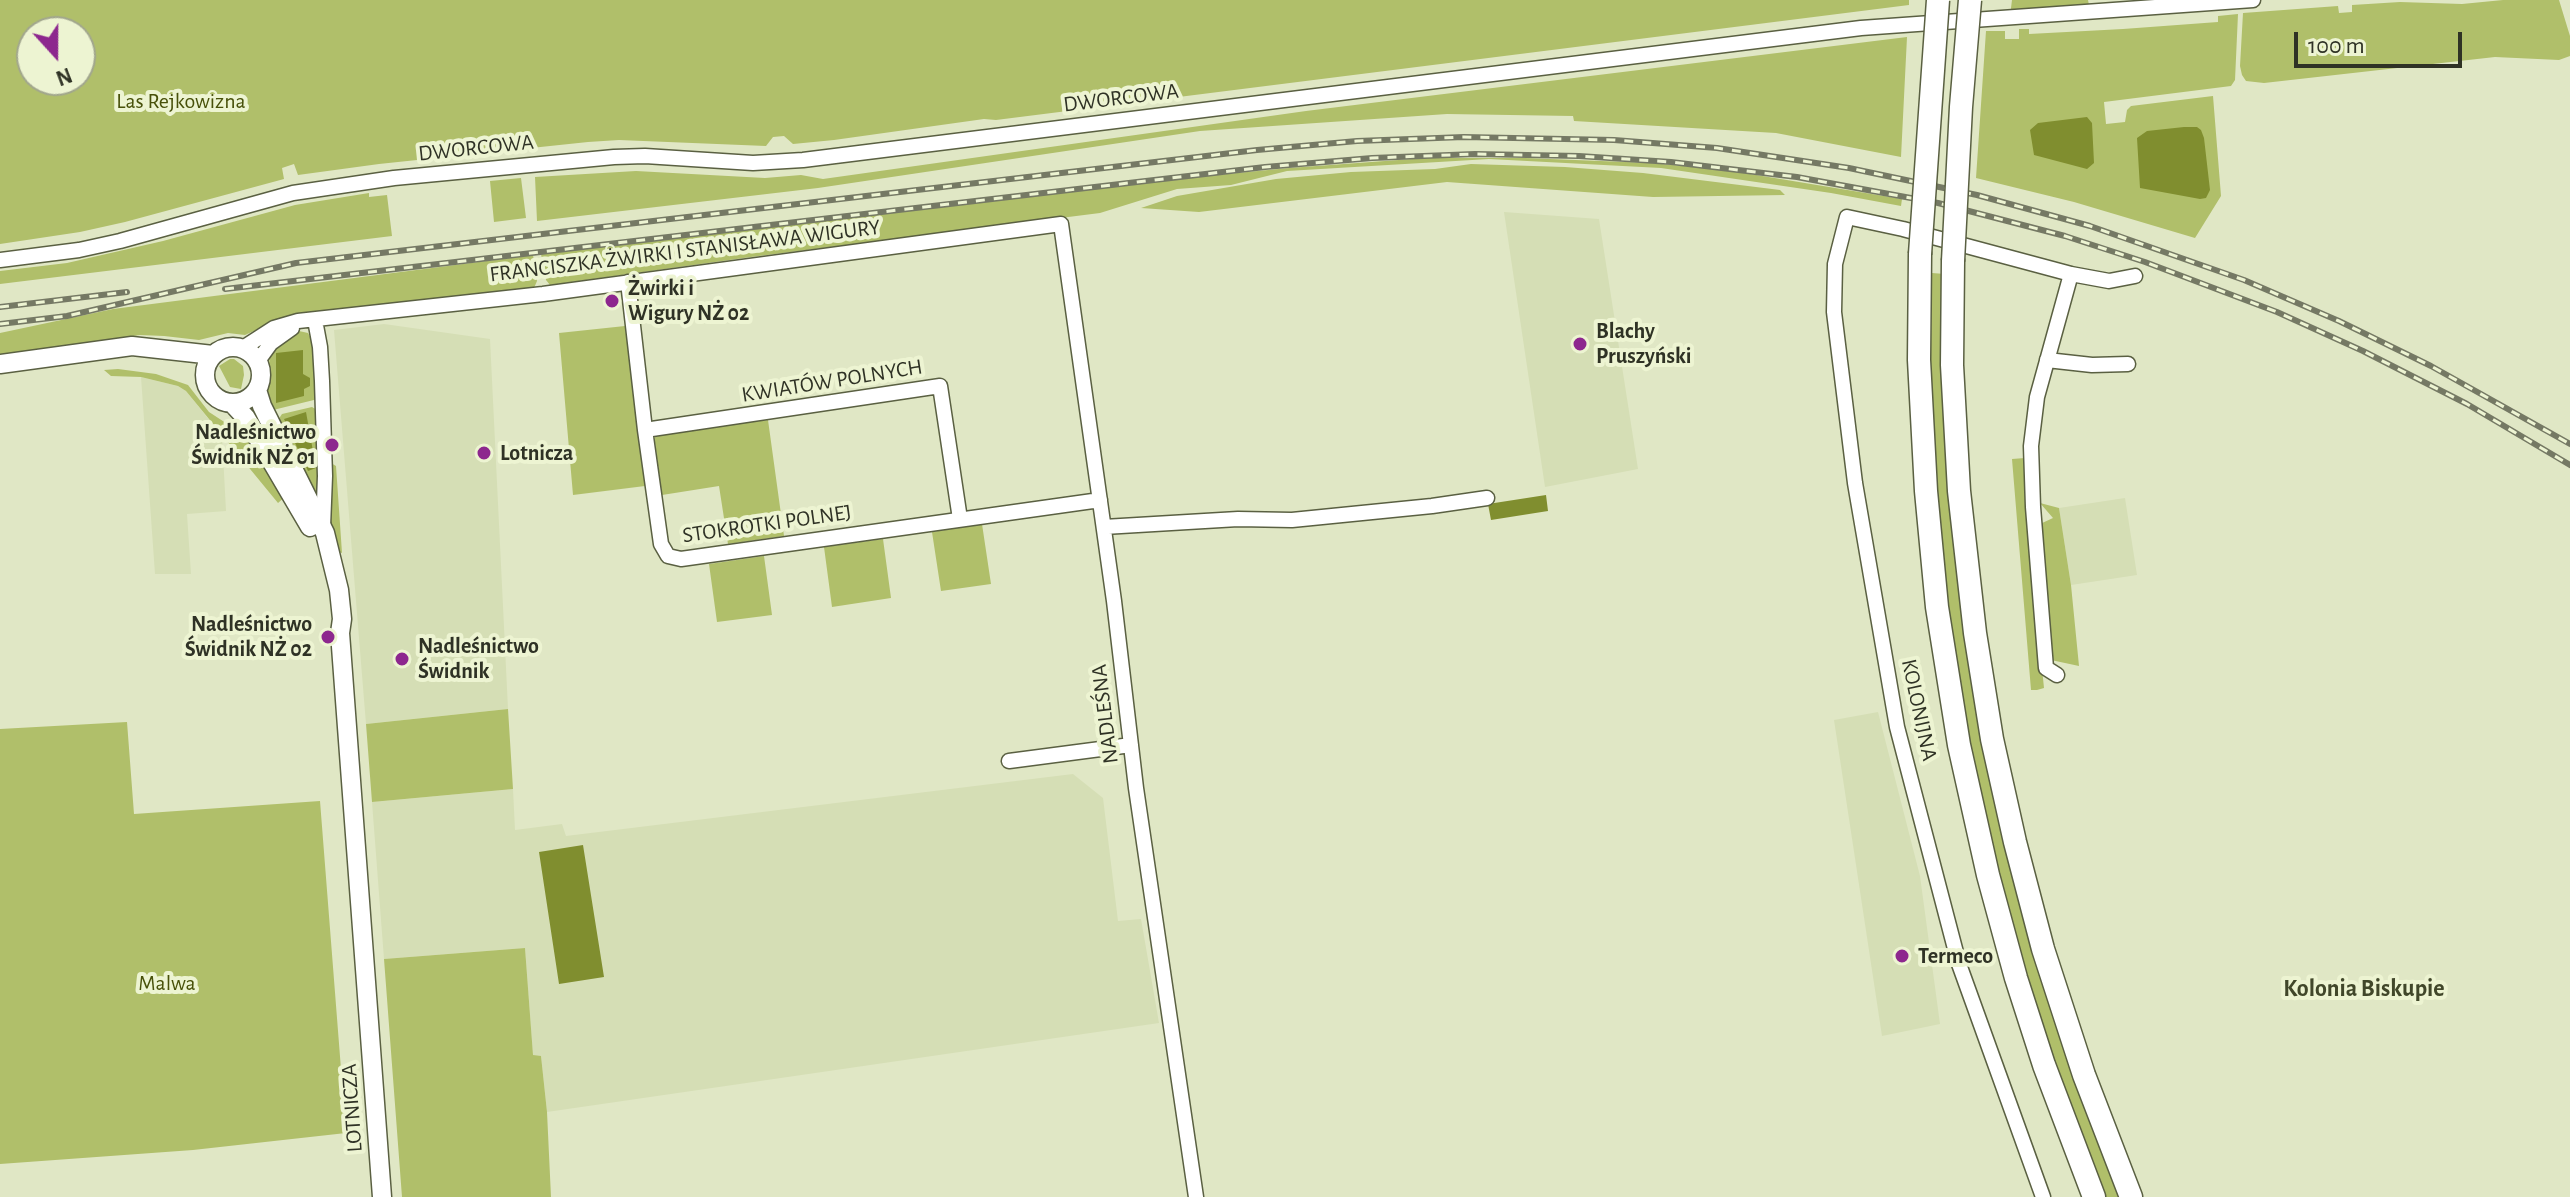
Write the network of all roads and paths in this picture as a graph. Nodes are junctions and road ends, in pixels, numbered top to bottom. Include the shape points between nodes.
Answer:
1 (1938, 0) edge
2 (1970, 0) edge
3 (2253, 0) edge
4 (1061, 224) joint
5 (0, 260) edge
6 (2071, 274) junction
7 (2135, 276) dead end
8 (628, 282) junction
9 (315, 320) junction
10 (243, 348) junction
11 (99, 351) junction
12 (213, 355) junction
13 (2047, 360) junction
14 (258, 361) junction
15 (0, 364) edge
16 (2128, 364) dead end
17 (205, 374) junction
18 (257, 390) junction
19 (232, 403) junction
20 (645, 430) junction
21 (1487, 498) dead end
22 (1100, 500) junction
23 (960, 519) junction
24 (1104, 527) junction
25 (323, 528) junction
26 (340, 633) junction
27 (2057, 675) dead end
28 (1131, 745) junction
29 (1009, 761) dead end
30 (382, 1197) edge
31 (1196, 1197) edge
32 (2043, 1197) edge
33 (2094, 1197) edge
34 (2131, 1197) edge

1 - 33 highway, bridge via 1920,254 1919,360 1928,518 1943,647 1959,745 2016,978
2 - 34 highway, bridge via 1959,133 1952,365 1975,633 1992,739 2043,949
3 - 5 street, DWORCOWA via 1861,28 803,160 614,157 381,179 293,193 79,250
4 - 8 street, FRANCISZKA ŻWIRKI I STANISŁAWA WIGURY
4 - 22 street, NADLEŚNA
6 - 7 street via 2109,281
6 - 13 street
6 - 32 street, KOLONIJNA via 1847,217 1835,264 1834,312 1855,483 1897,727 1959,964
8 - 9 street, FRANCISZKA ŻWIRKI I STANISŁAWA WIGURY
8 - 20 street, STOKROTKI POLNEJ
9 - 10 street via 282,325
9 - 14 street via 280,335
9 - 25 street via 322,392
10 - 12 main road via 227,347
10 - 14 main road
11 - 12 main road via 141,346
11 - 15 main road
11 - 17 main road via 174,362
12 - 17 main road
13 - 16 street
13 - 27 street via 2033,421 2031,477 2046,668
14 - 18 main road
17 - 19 main road via 212,394
18 - 19 main road
18 - 25 main road, LOTNICZA
19 - 26 main road, LOTNICZA via 246,418 317,541
20 - 23 street, STOKROTKI POLNEJ via 661,544 674,559
20 - 23 street, KWIATÓW POLNYCH via 940,386
21 - 24 street via 1292,520
22 - 23 street, STOKROTKI POLNEJ
22 - 24 street, NADLEŚNA
24 - 28 street, NADLEŚNA
25 - 26 main road, LOTNICZA via 336,570
26 - 30 main road, LOTNICZA
28 - 29 street
28 - 31 street, NADLEŚNA

